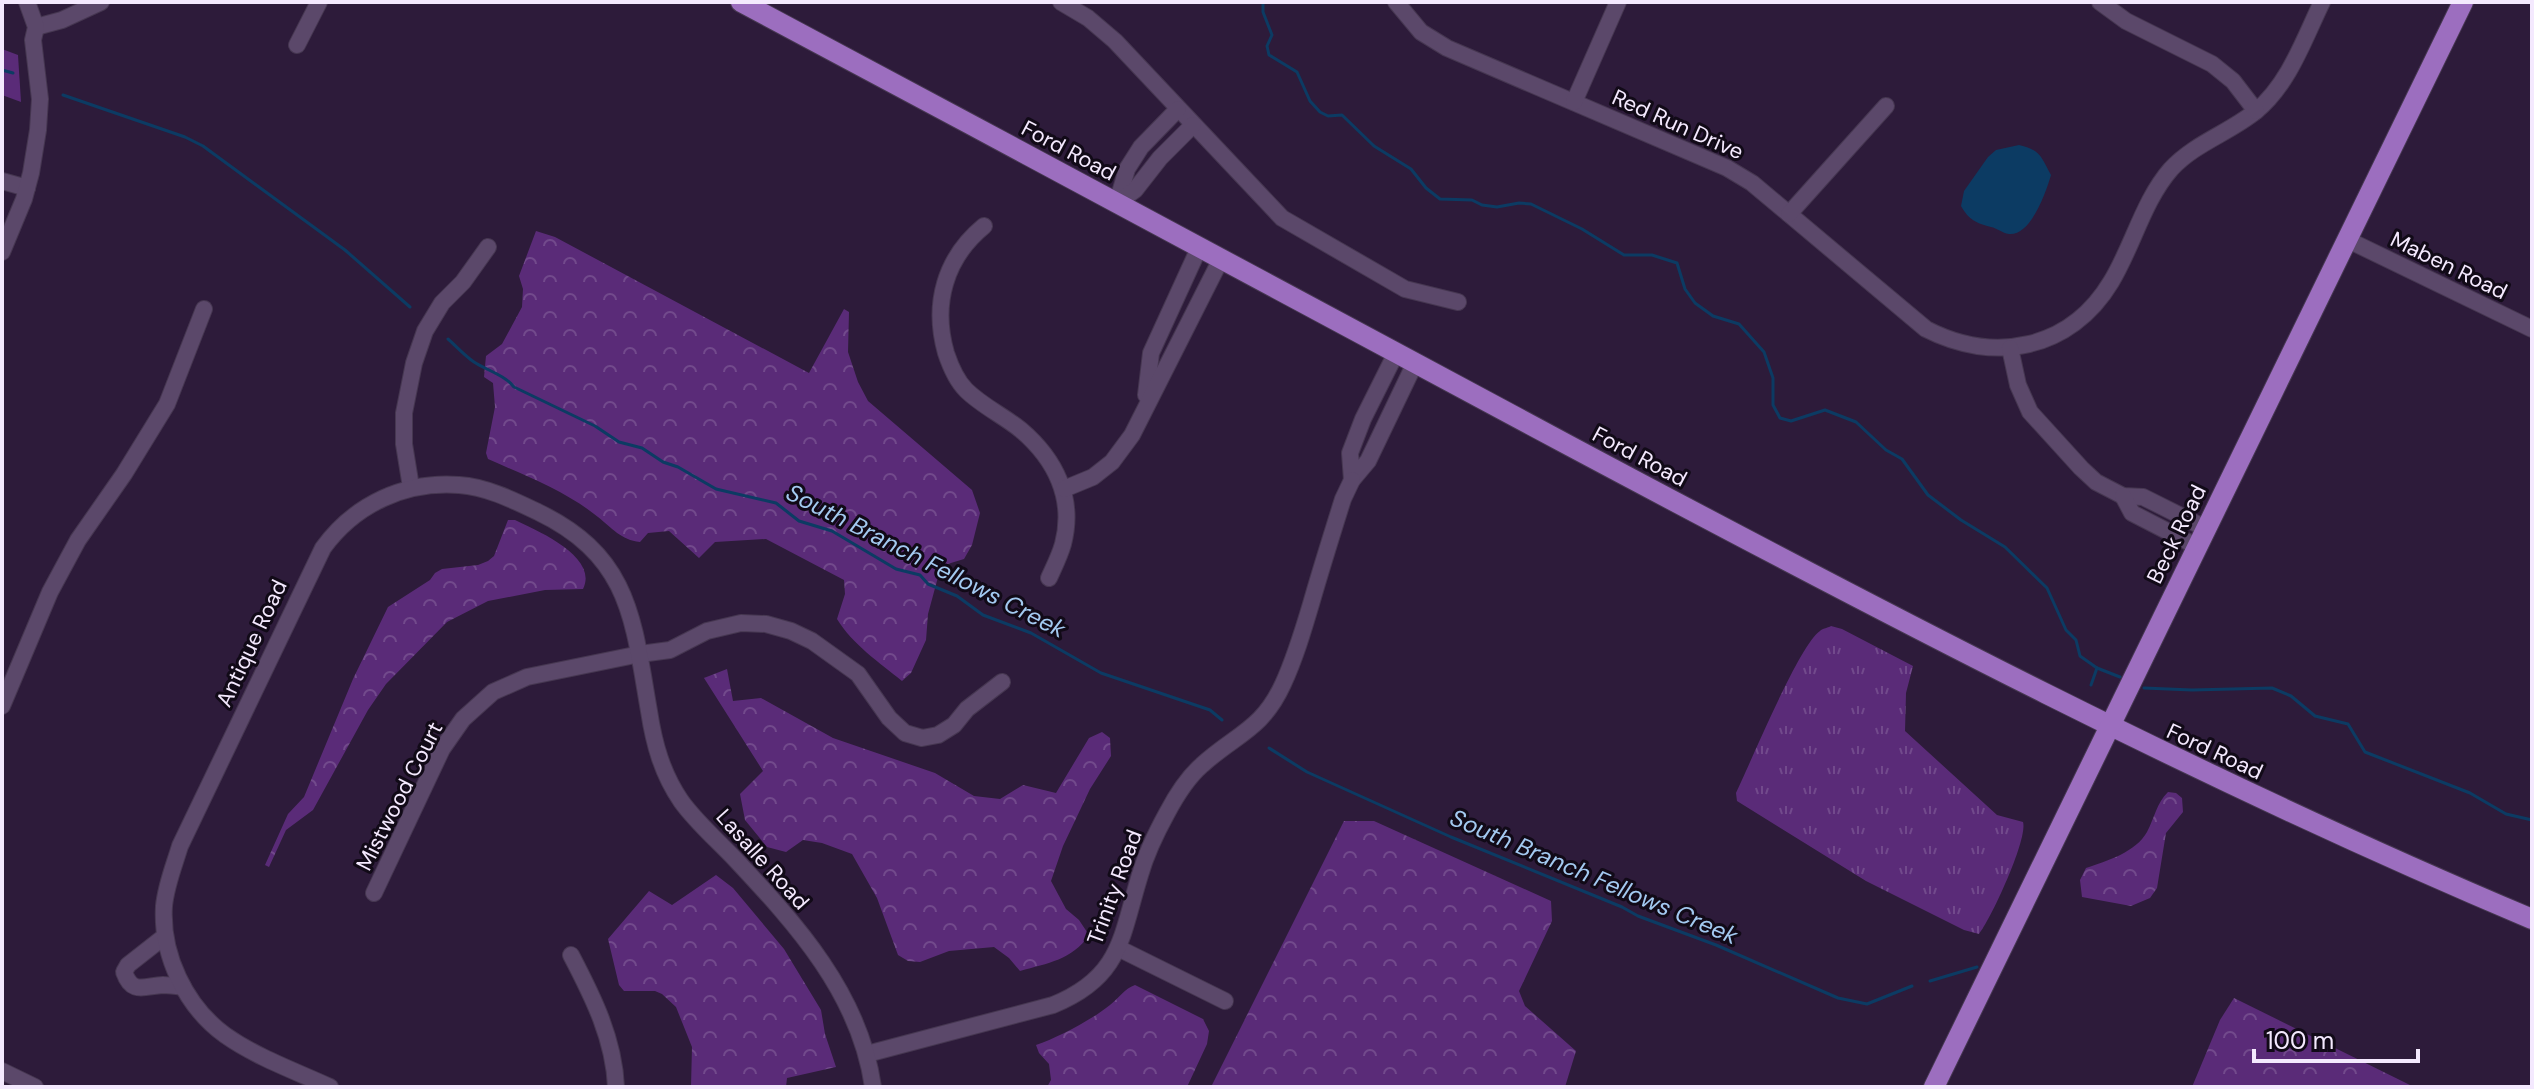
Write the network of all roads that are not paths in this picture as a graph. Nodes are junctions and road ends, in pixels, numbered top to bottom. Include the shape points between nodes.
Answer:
1 (27, 2) edge
2 (101, 2) edge
3 (319, 2) edge
4 (741, 2) edge
5 (1061, 2) edge
6 (1396, 2) edge
7 (1618, 2) edge
8 (2100, 2) edge
9 (2322, 2) edge
10 (2463, 2) edge
11 (36, 27) junction
12 (297, 45) dead end
13 (1574, 102) junction
14 (1886, 106) dead end
15 (1178, 109) junction
16 (2256, 111) junction
17 (1193, 125) junction
18 (2, 181) edge
19 (27, 188) junction
20 (1117, 203) junction
21 (1789, 214) junction
22 (984, 226) dead end
23 (2346, 239) junction
24 (488, 247) dead end
25 (1199, 248) junction
26 (2, 252) edge
27 (1221, 259) junction
28 (1458, 302) dead end
29 (204, 309) dead end
30 (2532, 329) edge
31 (1158, 335) junction
32 (1177, 345) junction
33 (2010, 348) junction
34 (1396, 353) junction
35 (1415, 363) junction
36 (1144, 410) junction
37 (1352, 480) junction
38 (411, 487) junction
39 (1064, 489) junction
40 (2200, 537) junction
41 (1049, 578) dead end
42 (640, 654) junction
43 (1002, 682) dead end
44 (2, 706) edge
45 (2109, 726) junction
46 (374, 893) dead end
47 (2532, 919) edge
48 (165, 936) junction
49 (1118, 948) junction
50 (571, 955) dead end
51 (183, 987) junction
52 (1225, 1001) dead end
53 (867, 1054) junction
54 (2, 1071) edge
55 (35, 1087) edge
56 (330, 1087) edge
57 (616, 1087) edge
58 (873, 1087) edge
59 (1934, 1087) edge

1 - 11 street
2 - 11 street
3 - 12 street
4 - 20 main road, Ford Road
5 - 15 street via 1115,41
6 - 13 street, Red Run Drive via 1434,41
7 - 13 street
8 - 16 street via 2126,21 2212,64
9 - 16 street, Red Run Drive via 2286,76
10 - 23 main road, Beck Road
11 - 19 street via 40,111
13 - 21 street, Red Run Drive via 1727,168
14 - 21 street
15 - 17 street
15 - 20 street via 1141,147 1127,169
16 - 33 street, Red Run Drive via 2193,149 2170,171 2112,282 2087,313 2051,337
17 - 20 street
17 - 28 street via 1294,227 1405,289
18 - 19 street
19 - 26 street
20 - 25 main road, Ford Road
21 - 33 street, Red Run Drive via 1926,329 1968,346
22 - 39 street via 967,240 944,286 941,335 949,363 965,389 1041,449
23 - 30 street, Maben Road
23 - 40 main road, Beck Road
24 - 38 street via 442,303 414,363 404,413
25 - 27 main road, Ford Road
25 - 31 street
27 - 32 street
27 - 34 main road, Ford Road
29 - 44 street via 167,404 78,540
31 - 32 street
31 - 36 street
32 - 36 street
33 - 40 street via 2023,400 2040,426 2096,482 2123,496 2143,497
34 - 35 main road, Ford Road
34 - 37 street, Trinity Road via 1350,453
35 - 37 street, Trinity Road via 1368,461
35 - 45 main road, Ford Road via 1900,622
36 - 39 street via 1112,462
37 - 49 street, Trinity Road via 1282,686 1251,730 1204,763 1176,797 1147,856
38 - 42 street, Antique Road via 480,488 574,531 617,581
38 - 48 street, Antique Road via 353,516 314,562 180,846 164,905
39 - 41 street via 1063,543
40 - 45 main road, Beck Road
42 - 43 street, Mistwood Court via 670,650 707,631 741,623 791,631 858,674 889,718 905,733 922,738 954,725
42 - 46 street, Mistwood Court via 527,677 479,703 442,749
42 - 53 street, Lasalle Road via 657,753 668,778 682,802 828,969
45 - 47 main road, Ford Road via 2306,821
45 - 59 main road, Beck Road
48 - 51 street, Antique Road
48 - 51 street via 124,972 136,988
49 - 52 street
49 - 53 street, Trinity Road via 1098,976 1066,999
50 - 57 street via 597,1004 613,1054
51 - 56 street, Antique Road via 224,1034
53 - 58 street, Lasalle Road
54 - 55 street

